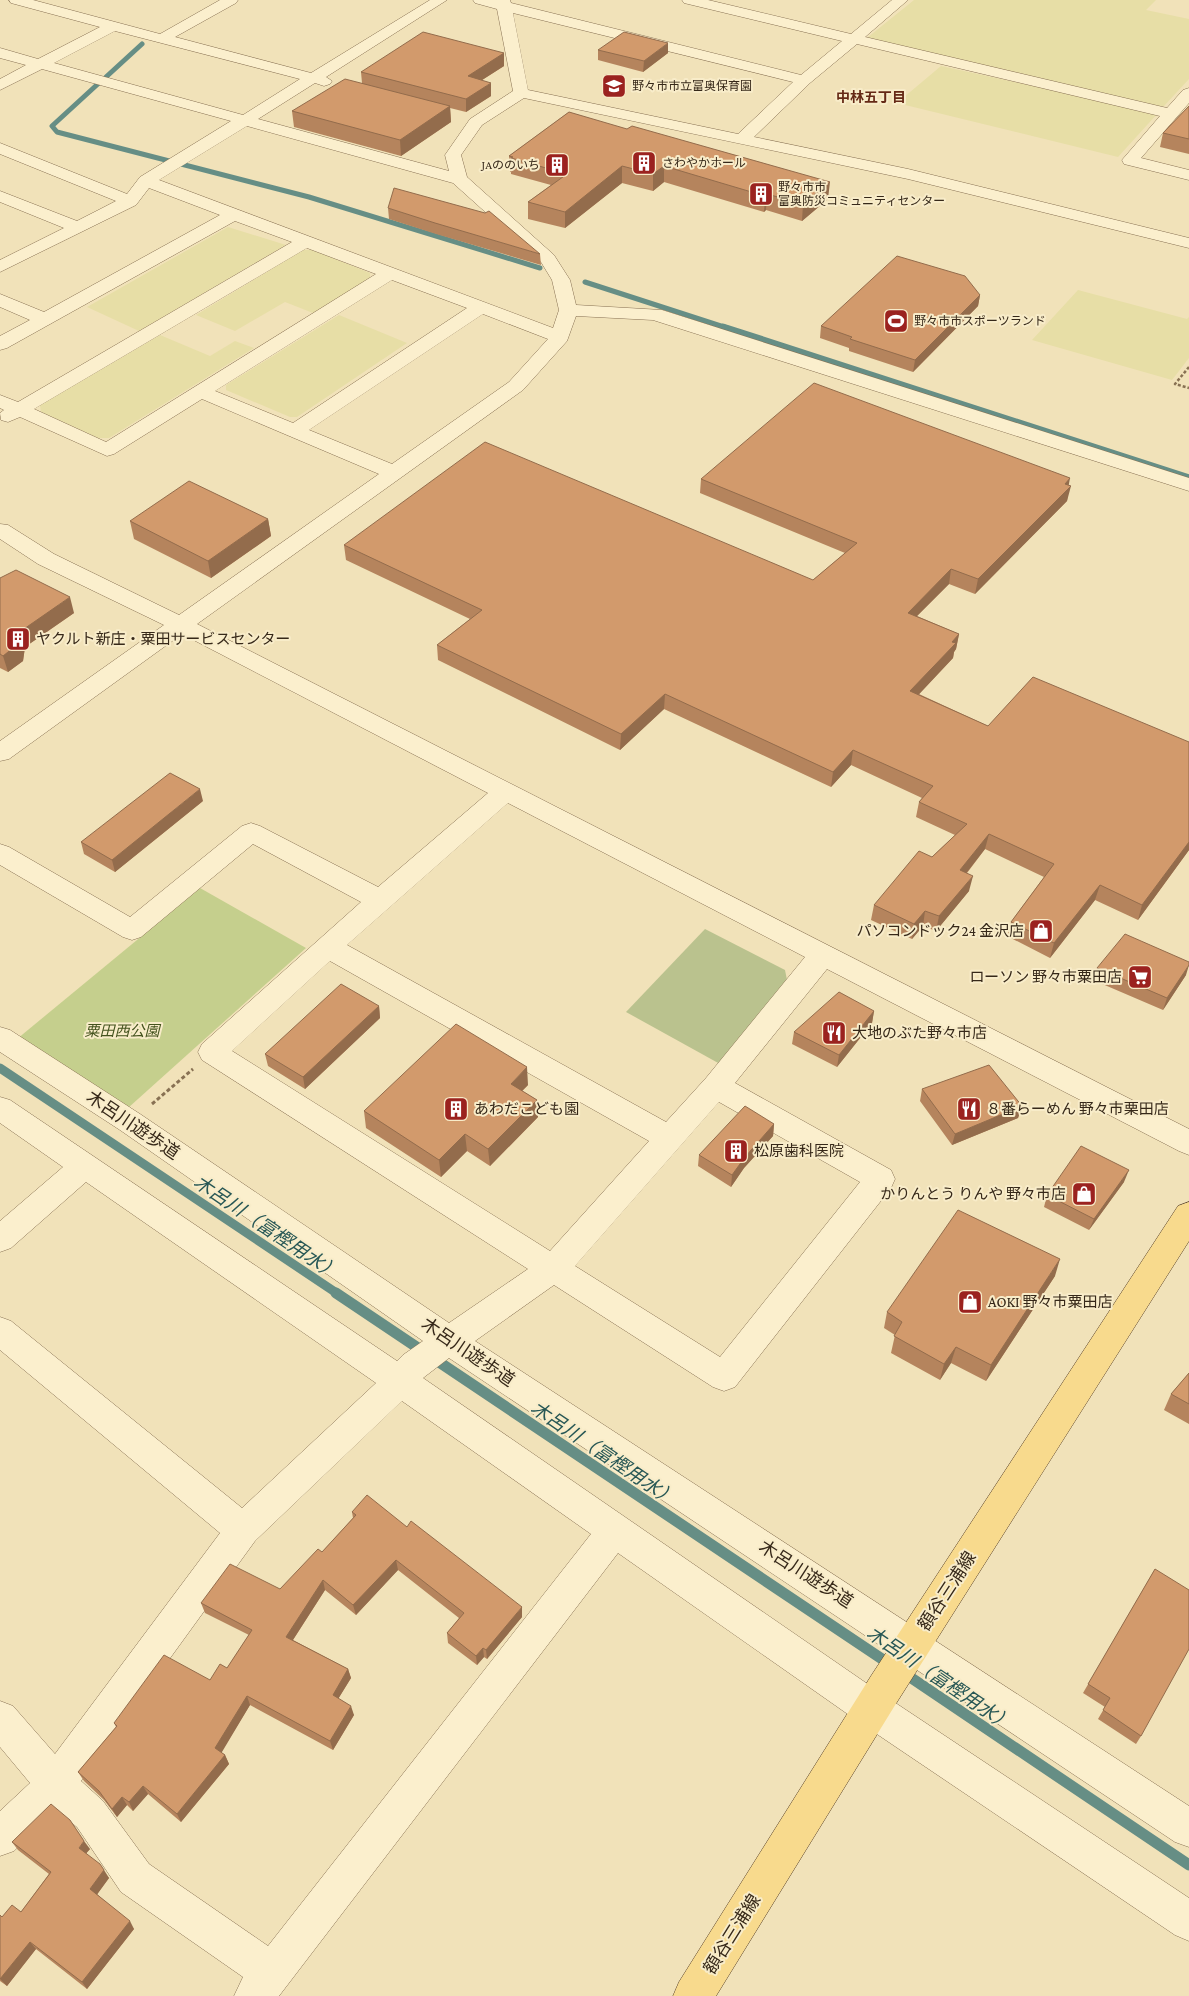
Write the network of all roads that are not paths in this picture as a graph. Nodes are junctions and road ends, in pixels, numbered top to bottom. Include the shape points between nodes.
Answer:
1 (16, 0) edge
2 (231, 0) edge
3 (440, 0) edge
4 (480, 0) edge
5 (689, 0) edge
6 (902, 0) edge
7 (504, 3) edge
8 (113, 26) junction
9 (161, 39) junction
10 (854, 39) junction
11 (0, 53) edge
12 (40, 64) junction
13 (313, 78) junction
14 (804, 80) junction
15 (0, 85) edge
16 (342, 86) edge
17 (521, 93) junction
18 (1189, 93) edge
19 (1171, 114) junction
20 (456, 117) dead end
21 (246, 119) junction
22 (476, 122) junction
23 (742, 140) junction
24 (0, 148) edge
25 (1189, 175) edge
26 (459, 179) junction
27 (146, 181) junction
28 (0, 196) edge
29 (130, 201) junction
30 (234, 214) junction
31 (77, 227) junction
32 (306, 241) junction
33 (1189, 243) edge
34 (4, 261) edge
35 (390, 273) junction
36 (0, 300) edge
37 (480, 308) junction
38 (568, 310) junction
39 (45, 319) junction
40 (560, 337) junction
41 (0, 344) edge
42 (201, 392) junction
43 (0, 401) edge
44 (19, 410) junction
45 (0, 420) edge
46 (296, 430) junction
47 (395, 473) junction
48 (1189, 485) edge
49 (0, 530) edge
50 (182, 625) junction
51 (0, 753) edge
52 (505, 792) junction
53 (0, 853) edge
54 (380, 900) junction
55 (328, 947) junction
56 (823, 954) junction
57 (0, 1038) edge
58 (716, 1086) junction
59 (0, 1108) edge
60 (670, 1138) junction
61 (1189, 1143) edge
62 (85, 1165) junction
63 (1189, 1215) edge
64 (0, 1239) edge
65 (554, 1268) junction
66 (0, 1331) edge
67 (446, 1342) junction
68 (407, 1373) junction
69 (244, 1530) junction
70 (615, 1530) junction
71 (909, 1651) junction
72 (878, 1699) junction
73 (0, 1719) edge
74 (56, 1784) junction
75 (1189, 1828) edge
76 (0, 1837) edge
77 (1189, 1921) edge
78 (263, 1985) edge
79 (693, 1996) edge

1 - 8 street
2 - 9 street
3 - 13 street
4 - 7 street
5 - 10 street
6 - 10 street
7 - 14 street
7 - 17 street
8 - 9 street
8 - 12 street
9 - 13 street
10 - 14 street
10 - 19 street
11 - 12 street
12 - 15 street
12 - 21 street
13 - 16 street
13 - 21 street
14 - 23 street
17 - 22 street
17 - 23 street
18 - 19 street
19 - 25 street via 1130,160
20 - 22 street
21 - 26 street
21 - 27 street
22 - 26 street via 453,155
23 - 33 street via 908,174
24 - 29 street
26 - 38 street via 548,259 561,280
27 - 29 street
27 - 30 street
28 - 31 street
29 - 31 street
30 - 32 street
30 - 39 street
31 - 34 street
32 - 35 street
32 - 44 street
35 - 37 street
35 - 42 street
36 - 39 street
37 - 40 street
37 - 46 street
38 - 40 street
38 - 48 street via 656,314
39 - 41 street
40 - 47 street via 516,386
42 - 44 street via 107,450
42 - 46 street
43 - 44 street
44 - 45 street
46 - 47 street
47 - 50 street
49 - 50 street via 46,559
50 - 51 street
50 - 52 street
52 - 54 street
52 - 56 street
53 - 54 street via 132,930 251,832
54 - 55 street
55 - 60 street
55 - 65 street via 212,1052
56 - 58 street
56 - 61 street
57 - 67 street, 木呂川遊歩道 via 130,1122
58 - 60 street
58 - 65 street via 880,1179 724,1377
59 - 62 street
60 - 65 street
62 - 64 street
62 - 68 street
63 - 71 main road, 額谷三浦線
65 - 67 street
66 - 69 street
67 - 68 street
67 - 71 street, 木呂川遊歩道
68 - 69 street
68 - 70 street
69 - 74 street
70 - 72 street
70 - 78 street
71 - 72 main road, 額谷三浦線
71 - 75 street, 木呂川遊歩道
72 - 77 street
72 - 79 main road, 額谷三浦線
73 - 74 street
74 - 76 street
74 - 78 street via 90,1814 135,1878

